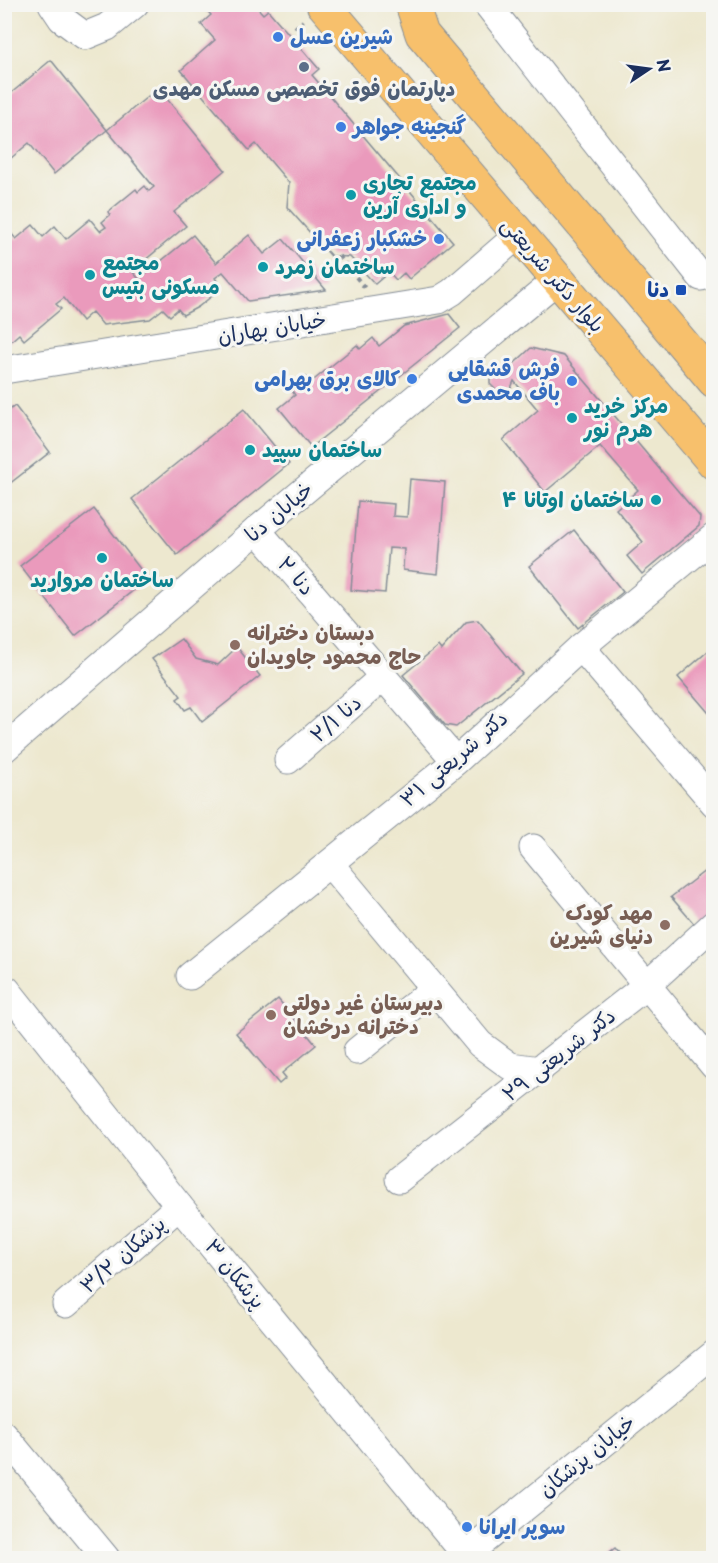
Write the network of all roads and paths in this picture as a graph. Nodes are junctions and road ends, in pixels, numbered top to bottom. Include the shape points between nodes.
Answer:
1 (52, 4) edge
2 (135, 4) edge
3 (323, 4) edge
4 (412, 4) edge
5 (487, 4) edge
6 (518, 235) junction
7 (339, 256) dead end
8 (702, 277) dead end
9 (558, 279) junction
10 (367, 291) dead end
11 (4, 370) edge
12 (714, 381) edge
13 (714, 463) edge
14 (256, 530) junction
15 (714, 537) edge
16 (581, 647) junction
17 (383, 677) junction
18 (6, 745) edge
19 (448, 752) dead end
20 (288, 760) dead end
21 (714, 803) edge
22 (533, 848) dead end
23 (330, 864) junction
24 (714, 924) edge
25 (190, 976) dead end
26 (646, 985) junction
27 (434, 989) junction
28 (7, 990) dead end
29 (357, 1052) dead end
30 (714, 1066) edge
31 (540, 1070) junction
32 (399, 1179) dead end
33 (179, 1206) junction
34 (66, 1304) dead end
35 (714, 1354) edge
36 (4, 1435) edge
37 (464, 1557) edge
38 (106, 1558) edge

1 - 2 street via 62,19 85,36 107,27
3 - 6 main road, بلوار دکتر شریعتی
4 - 12 main road via 422,33
5 - 8 street
6 - 9 main road, بلوار دکتر شریعتی
6 - 11 street, خیابان بهاران via 439,300
7 - 10 path
9 - 13 main road, بلوار دکتر شریعتی
9 - 14 street, خیابان دنا
14 - 17 street, ۲ دنا
14 - 18 street, خیابان دنا
15 - 16 street, ۳۱ دکتر شریعتی
16 - 21 street
16 - 23 street, ۳۱ دکتر شریعتی via 455,762
17 - 19 street, ۲ دنا
17 - 20 street, ۲/۱ دنا
22 - 26 street
23 - 25 street, ۳۱ دکتر شریعتی
23 - 27 street
24 - 26 street, ۲۹ دکتر شریعتی
26 - 30 street
26 - 31 street, ۲۹ دکتر شریعتی
27 - 29 street
27 - 31 street via 480,1044 510,1066
28 - 33 street, ۳ پزشکان
31 - 32 street, ۲۹ دکتر شریعتی
33 - 34 street, ۳/۲ پزشکان
33 - 37 street, ۳ پزشکان
35 - 37 street, خیابان پزشکان
36 - 38 street

